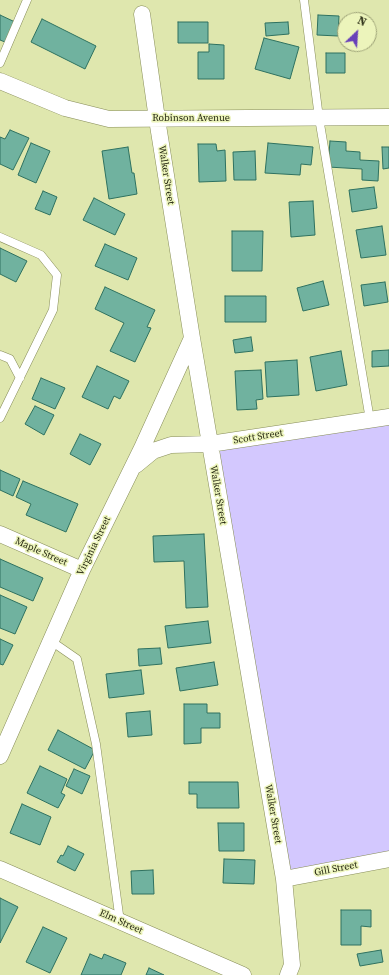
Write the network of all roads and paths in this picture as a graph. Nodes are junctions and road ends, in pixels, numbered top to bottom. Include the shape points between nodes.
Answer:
1 (27, 0) edge
2 (304, 0) edge
3 (142, 14) dead end
4 (0, 63) edge
5 (0, 81) edge
6 (389, 117) edge
7 (319, 118) junction
8 (157, 119) junction
9 (0, 237) edge
10 (192, 338) junction
11 (0, 355) edge
12 (20, 378) junction
13 (389, 417) edge
14 (0, 418) edge
15 (370, 420) junction
16 (210, 444) junction
17 (133, 467) junction
18 (0, 534) edge
19 (82, 570) junction
20 (51, 641) junction
21 (0, 756) edge
22 (389, 859) edge
23 (0, 869) edge
24 (284, 879) junction
25 (120, 922) junction
26 (243, 975) edge
27 (288, 975) edge

1 - 4 lane
2 - 7 lane
3 - 8 street, Walker Street
5 - 8 street, Robinson Avenue via 65,108 109,119
6 - 7 street, Robinson Avenue
7 - 8 street, Robinson Avenue
7 - 15 lane
8 - 10 street, Walker Street
9 - 12 lane via 41,255 57,275 53,310
10 - 16 street, Walker Street
10 - 17 street, Virginia Street
11 - 12 lane via 10,359
12 - 14 lane
13 - 15 street, Scott Street
15 - 16 street, Scott Street
16 - 17 street, Scott Street via 171,446 153,451
16 - 24 street, Walker Street
17 - 19 street, Virginia Street
18 - 19 street, Maple Street
19 - 20 street, Virginia Street
20 - 21 street, Virginia Street
20 - 25 lane via 77,659 96,744
22 - 24 street, Gill Street
23 - 25 street, Elm Street
24 - 27 street, Walker Street via 292,965
25 - 26 street, Elm Street

